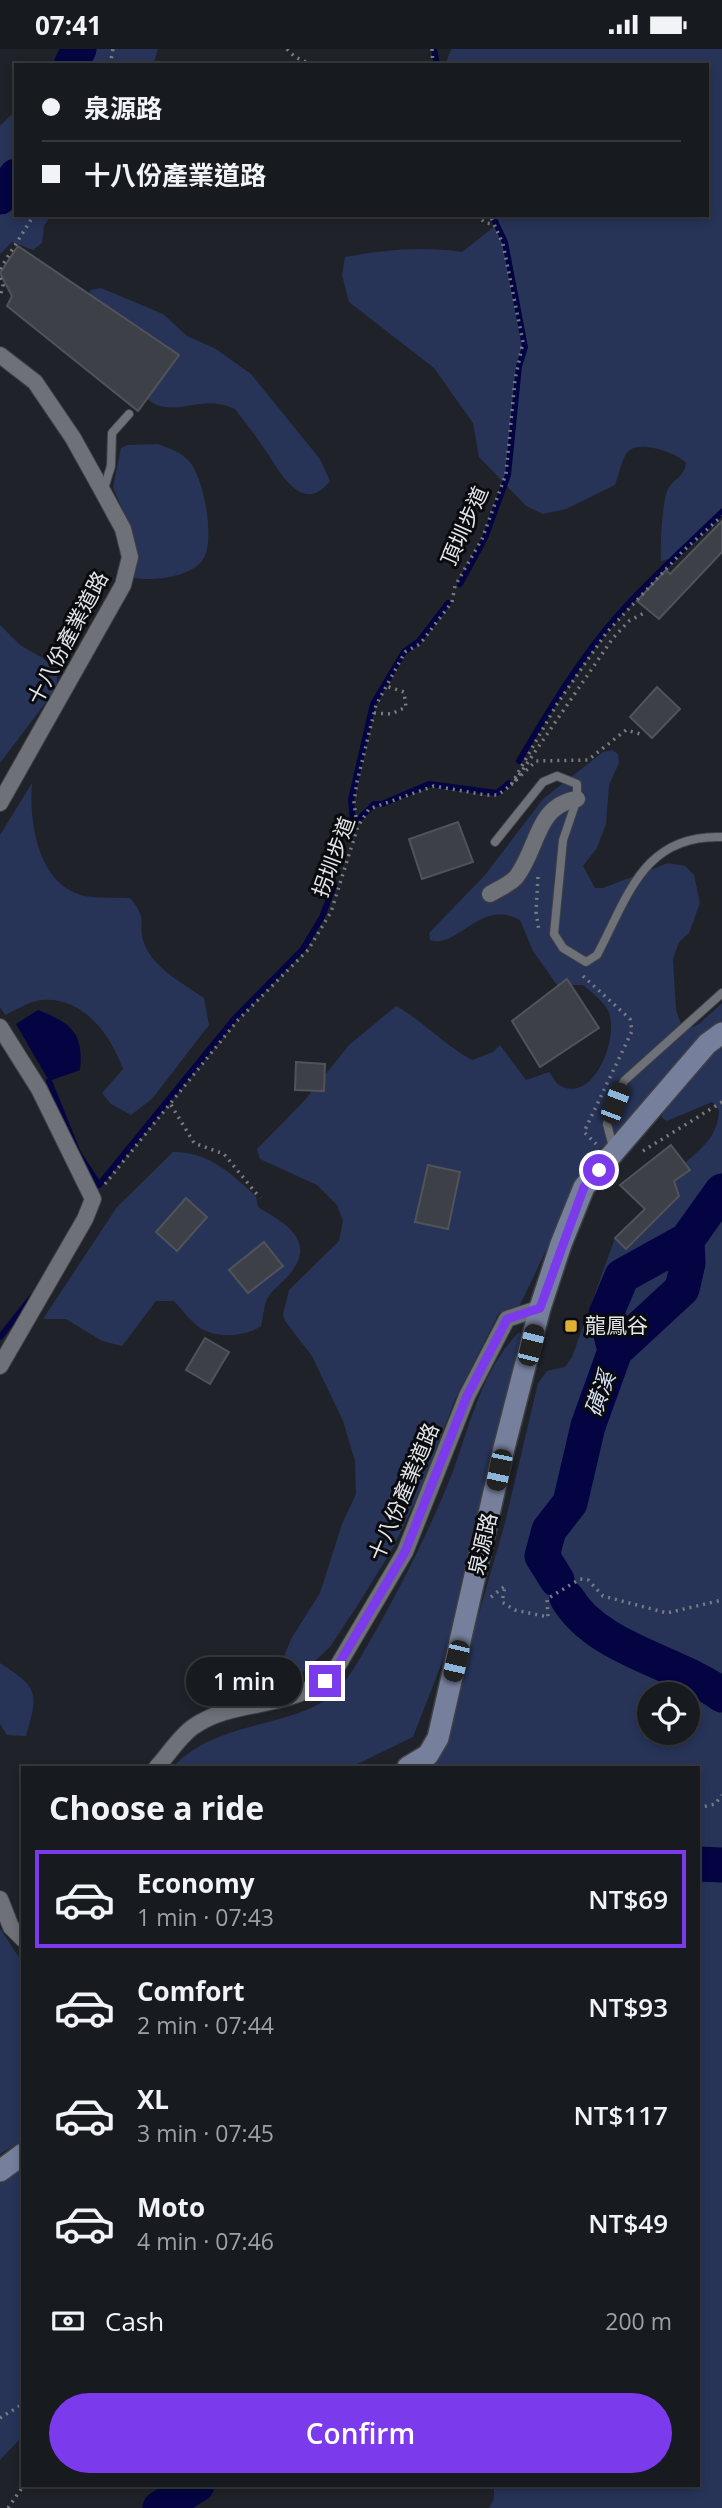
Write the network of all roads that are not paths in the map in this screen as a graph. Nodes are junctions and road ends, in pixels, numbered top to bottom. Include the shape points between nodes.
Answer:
1 (0, 355) edge
2 (129, 414) dead end
3 (103, 492) junction
4 (577, 799) junction
5 (0, 803) edge
6 (722, 837) edge
7 (495, 842) dead end
8 (490, 894) dead end
9 (722, 993) edge
10 (0, 1027) edge
11 (722, 1033) edge
12 (614, 1153) junction
13 (540, 1308) junction
14 (0, 1366) edge
15 (158, 1766) edge
16 (410, 1766) edge
17 (0, 1899) edge
18 (21, 1937) edge
19 (21, 2155) edge
20 (0, 2171) edge

1 - 3 street, 十八份產業道路 via 35,382
2 - 3 lane via 112,433 111,466
3 - 5 street, 十八份產業道路 via 123,529 130,557 123,585
4 - 6 lane via 563,840 554,934 563,948 586,962 597,955 644,866 668,846 699,836
4 - 7 lane via 578,784 557,776 543,782
4 - 8 street via 560,802 548,811 515,879
9 - 12 lane via 624,1081 607,1124
10 - 14 street via 39,1089 93,1199
11 - 12 street, 泉源路 via 707,1044
12 - 13 street, 泉源路 via 584,1187
13 - 15 street, 十八份產業道路 via 507,1319 467,1396 405,1552 331,1674 293,1699 221,1713 192,1727
13 - 16 street, 泉源路 via 438,1738 428,1755
17 - 18 street via 11,1927
19 - 20 street

